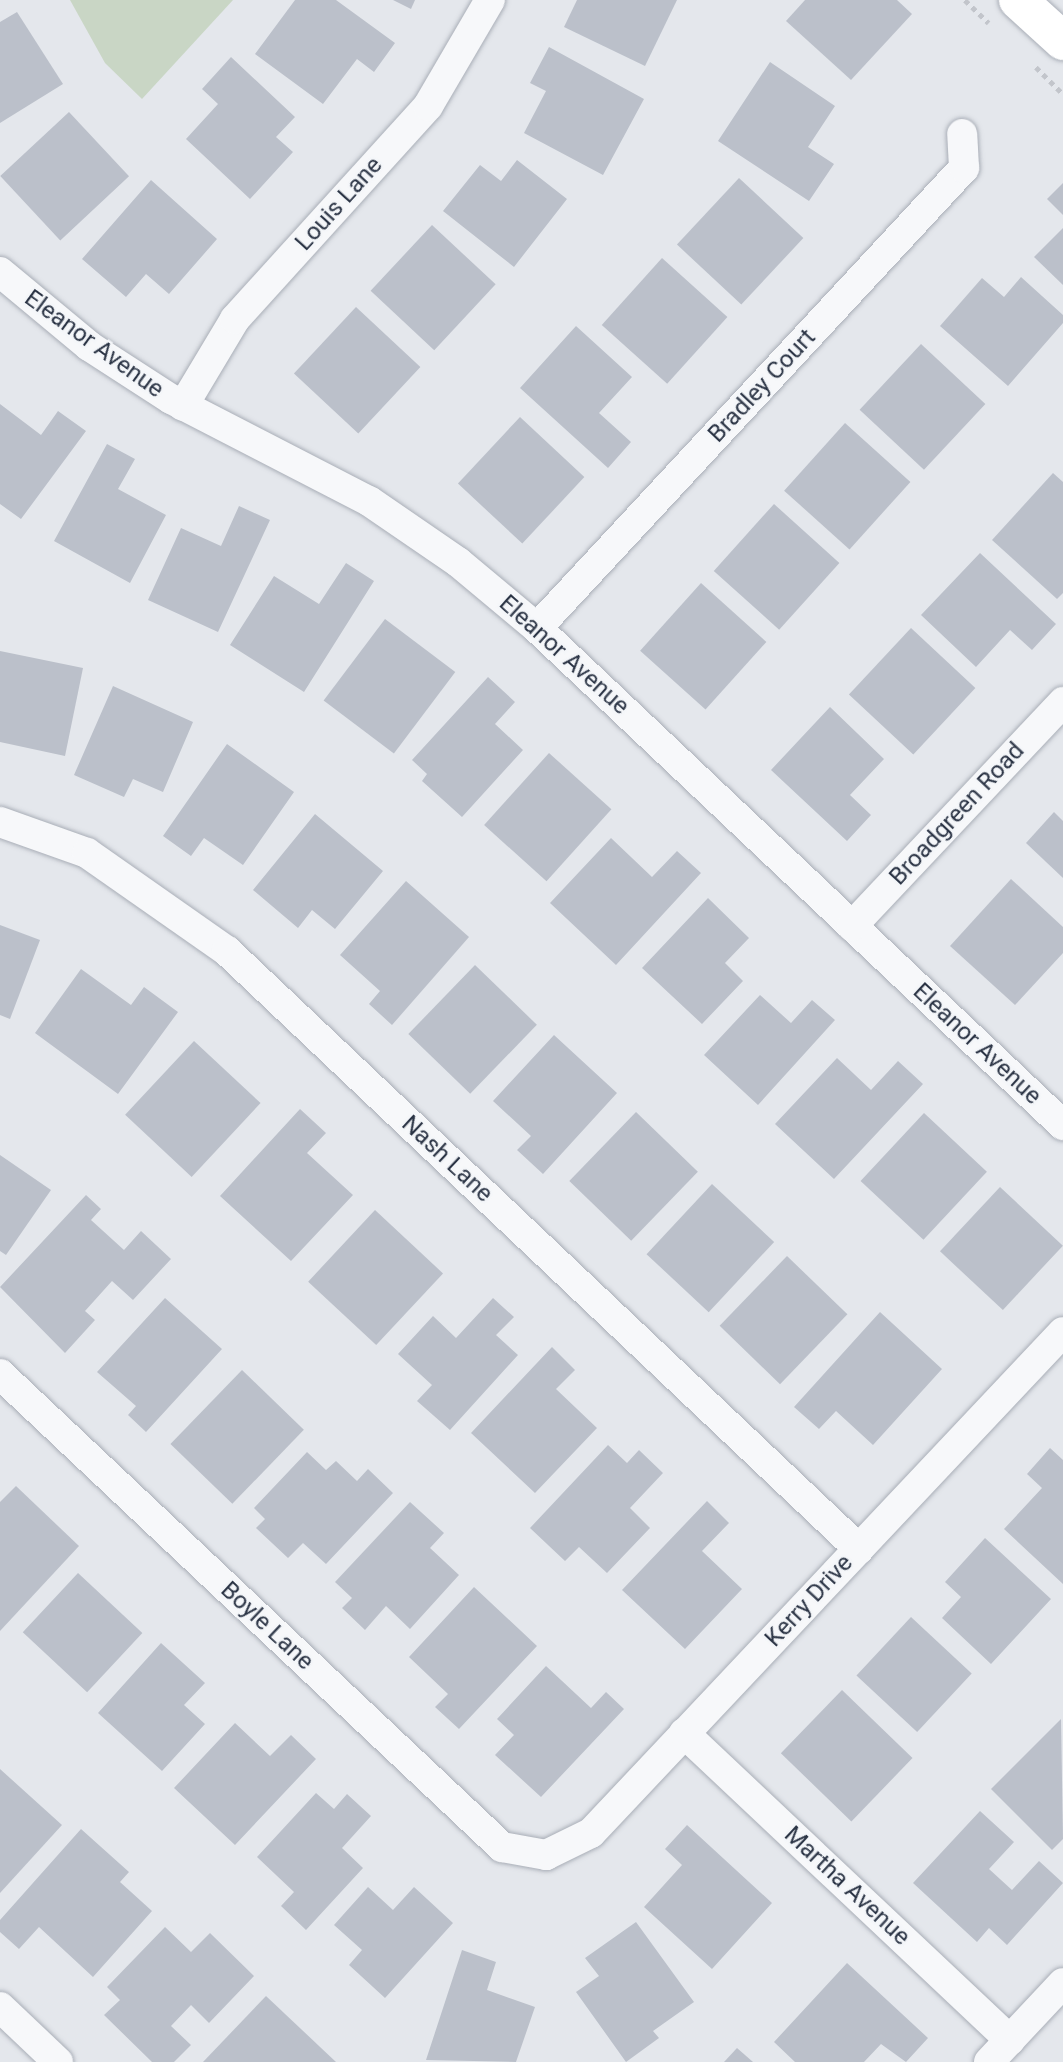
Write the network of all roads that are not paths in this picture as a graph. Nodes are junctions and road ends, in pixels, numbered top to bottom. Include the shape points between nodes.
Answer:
1 (490, 0) edge
2 (1018, 0) edge
3 (1063, 41) edge
4 (962, 134) dead end
5 (0, 272) edge
6 (183, 406) junction
7 (537, 628) junction
8 (1063, 702) edge
9 (0, 821) edge
10 (852, 926) junction
11 (1063, 1125) edge
12 (1063, 1332) edge
13 (0, 1374) edge
14 (859, 1549) junction
15 (684, 1733) junction
16 (546, 1855) joint
17 (1063, 1983) edge
18 (0, 2007) edge
19 (1010, 2040) junction
20 (58, 2062) edge
21 (989, 2062) edge

1 - 6 street, Louis Lane via 428,106 235,319
2 - 3 street
4 - 7 street, Bradley Court via 964,168
5 - 6 street, Eleanor Avenue via 89,346
6 - 7 street, Eleanor Avenue via 369,501 458,562
7 - 10 street, Eleanor Avenue
8 - 10 street, Broadgreen Road
9 - 14 street, Nash Lane via 87,853 227,951
10 - 11 street, Eleanor Avenue
12 - 14 street, Kerry Drive
13 - 16 street, Boyle Lane via 502,1847
14 - 15 street, Kerry Drive
15 - 16 street, Kerry Drive via 583,1840
15 - 19 street, Martha Avenue
17 - 19 street
18 - 20 street
19 - 21 street

